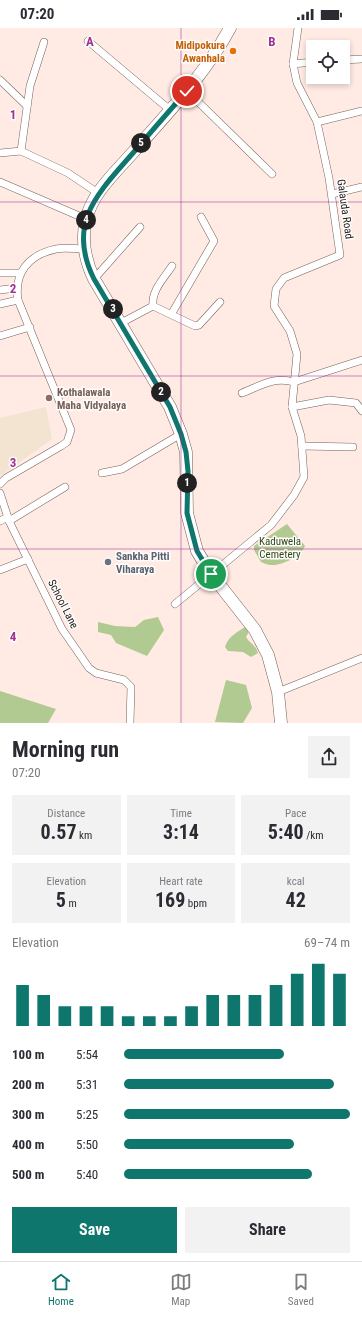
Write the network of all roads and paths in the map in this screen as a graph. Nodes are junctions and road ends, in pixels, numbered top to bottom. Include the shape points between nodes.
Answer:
1 (230, 28) edge
2 (298, 28) edge
3 (88, 41) dead end
4 (44, 42) dead end
5 (362, 59) edge
6 (350, 60) edge
7 (306, 63) edge
8 (293, 64) junction
9 (0, 80) edge
10 (187, 91) junction
11 (27, 106) junction
12 (170, 110) junction
13 (362, 111) edge
14 (317, 122) junction
15 (21, 151) junction
16 (0, 153) edge
17 (272, 174) dead end
18 (0, 182) edge
19 (362, 188) edge
20 (98, 193) junction
21 (332, 194) junction
22 (201, 217) dead end
23 (86, 219) junction
24 (140, 227) dead end
25 (84, 249) junction
26 (172, 266) dead end
27 (0, 273) edge
28 (20, 273) junction
29 (94, 279) junction
30 (16, 288) junction
31 (0, 290) edge
32 (18, 300) junction
33 (220, 302) dead end
34 (0, 304) edge
35 (153, 306) junction
36 (172, 314) junction
37 (121, 323) junction
38 (30, 327) junction
39 (0, 336) edge
40 (362, 360) edge
41 (294, 382) junction
42 (242, 393) dead end
43 (292, 407) junction
44 (362, 411) edge
45 (181, 434) junction
46 (302, 446) junction
47 (353, 447) dead end
48 (102, 473) dead end
49 (0, 484) edge
50 (65, 487) dead end
51 (0, 493) edge
52 (9, 519) junction
53 (0, 521) edge
54 (28, 559) junction
55 (0, 570) edge
56 (211, 574) junction
57 (175, 604) dead end
58 (360, 661) edge
59 (278, 692) junction
60 (130, 723) edge
61 (281, 723) edge

1 - 10 main road via 216,53
2 - 8 street, Galauda Road
3 - 12 street
4 - 11 street via 30,86
5 - 6 street
7 - 8 street
8 - 14 street, Galauda Road via 297,83
9 - 11 street
10 - 12 main road
10 - 17 street
11 - 15 street
12 - 20 main road
13 - 14 street
14 - 21 street, Galauda Road
15 - 16 street
15 - 20 street via 68,173
18 - 23 street
19 - 21 street
20 - 23 main road
21 - 41 street, Galauda Road via 340,255 284,278 276,289 274,306 290,332 297,354
22 - 36 street via 214,241
23 - 25 main road
24 - 29 street
25 - 28 street via 56,249 40,254
25 - 29 main road
26 - 35 street via 155,291
27 - 28 street
28 - 30 street
29 - 37 main road
30 - 31 street
30 - 32 street
32 - 34 street
32 - 38 street
33 - 36 street via 199,325 195,326
35 - 36 street
35 - 37 street
37 - 45 main road via 170,407
38 - 39 street
38 - 49 street via 71,430 70,436 67,442
40 - 41 street
41 - 42 street via 275,380
41 - 43 street, Galauda Road
43 - 44 street via 329,400 356,403
43 - 46 street, Galauda Road
45 - 48 street via 122,469
45 - 56 main road via 188,471 187,513 197,551
46 - 47 street
46 - 56 street, Galauda Road via 304,477 294,495 270,525
50 - 52 street
51 - 52 street, School Lane
52 - 53 street
52 - 54 street, School Lane
54 - 55 street
54 - 60 street, School Lane via 62,629 89,668 96,673 124,680 131,687
56 - 57 street, Galauda Road
56 - 59 main road via 255,630 268,655
58 - 59 street
59 - 61 main road

